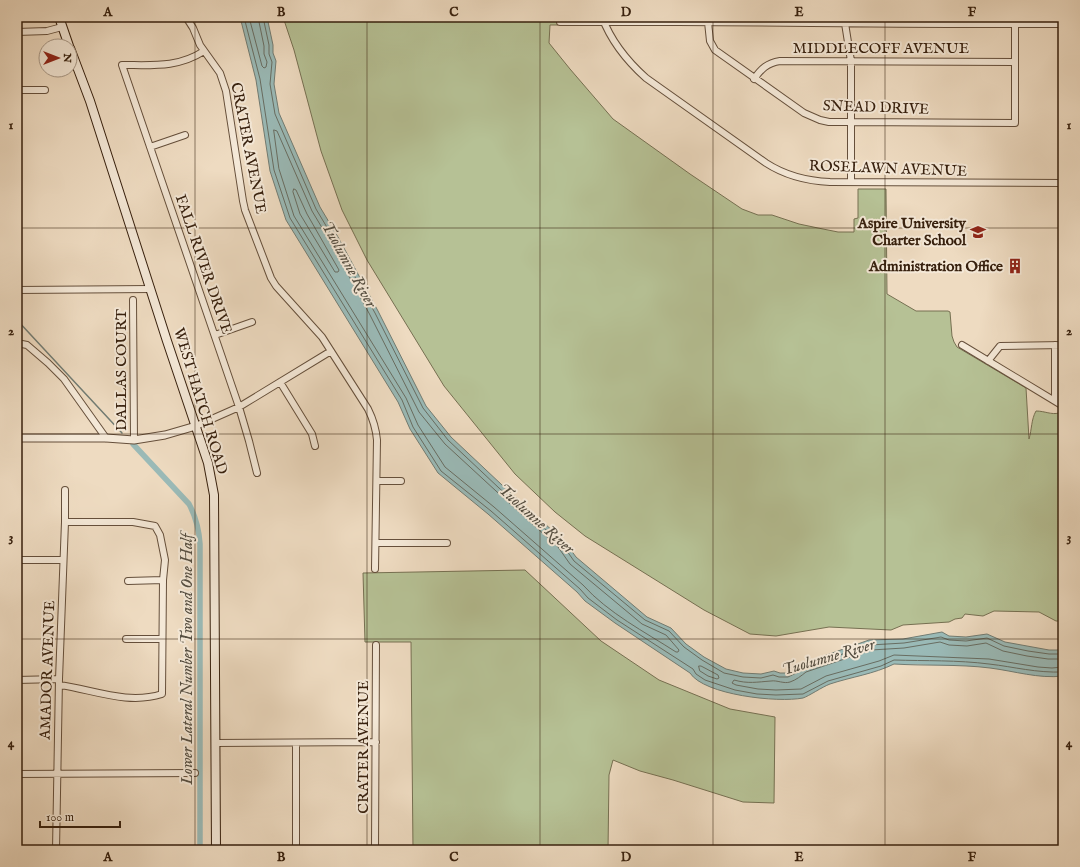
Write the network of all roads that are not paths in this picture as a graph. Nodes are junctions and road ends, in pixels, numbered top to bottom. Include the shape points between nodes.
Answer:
1 (59, 17) edge
2 (186, 17) edge
3 (963, 17) edge
4 (603, 19) edge
5 (683, 19) edge
6 (764, 20) edge
7 (844, 20) edge
8 (560, 22) dead end
9 (708, 22) junction
10 (963, 24) junction
11 (1015, 24) junction
12 (1063, 24) edge
13 (62, 27) junction
14 (17, 32) edge
15 (66, 38) edge
16 (204, 51) junction
17 (851, 61) junction
18 (1015, 62) junction
19 (78, 69) edge
20 (754, 79) junction
21 (17, 90) edge
22 (45, 90) dead end
23 (852, 122) junction
24 (185, 135) dead end
25 (150, 147) junction
26 (851, 182) junction
27 (1063, 184) edge
28 (151, 289) junction
29 (17, 290) edge
30 (134, 300) dead end
31 (252, 322) dead end
32 (215, 335) junction
33 (17, 343) edge
34 (962, 345) dead end
35 (1055, 345) junction
36 (1063, 345) edge
37 (331, 351) junction
38 (988, 361) junction
39 (280, 382) junction
40 (1055, 401) junction
41 (1063, 406) edge
42 (239, 407) junction
43 (196, 426) junction
44 (17, 438) edge
45 (106, 438) junction
46 (134, 440) junction
47 (315, 446) dead end
48 (257, 473) dead end
49 (376, 481) junction
50 (402, 481) dead end
51 (65, 490) dead end
52 (66, 522) junction
53 (376, 543) junction
54 (447, 543) dead end
55 (17, 560) edge
56 (63, 560) junction
57 (375, 569) dead end
58 (163, 580) junction
59 (128, 581) dead end
60 (126, 639) dead end
61 (162, 639) junction
62 (376, 645) dead end
63 (17, 680) edge
64 (60, 682) junction
65 (376, 742) junction
66 (215, 743) junction
67 (296, 743) junction
68 (195, 773) dead end
69 (17, 774) edge
70 (57, 774) junction
71 (56, 850) edge
72 (216, 850) edge
73 (296, 850) edge
74 (375, 850) edge

1 - 13 main road, WEST HATCH ROAD
2 - 16 street, CRATER AVENUE
3 - 10 street
4 - 5 street
4 - 8 street
4 - 26 street, ROSELAWN AVENUE via 617,46 646,78 766,163 807,180
5 - 9 street
6 - 7 street
6 - 9 street
7 - 10 street
7 - 17 street
9 - 20 street, SNEAD DRIVE via 710,41 715,50
10 - 11 street
11 - 12 street
11 - 18 street
13 - 14 street via 47,31
13 - 15 main road, WEST HATCH ROAD
16 - 25 street, FALL RIVER DRIVE via 188,60 172,64 122,65
16 - 37 street, CRATER AVENUE via 220,73 226,92 245,210 271,278
17 - 18 street, MIDDLECOFF AVENUE
17 - 20 street, MIDDLECOFF AVENUE via 776,62 766,66
17 - 23 street
18 - 23 street, SNEAD DRIVE via 1015,123
19 - 28 main road, WEST HATCH ROAD
20 - 23 street, SNEAD DRIVE via 807,115 829,122
21 - 22 street
23 - 26 street
24 - 25 street
25 - 32 street, FALL RIVER DRIVE
26 - 27 street, ROSELAWN AVENUE
28 - 29 street
28 - 43 main road, WEST HATCH ROAD
30 - 46 street, DALLAS COURT
31 - 32 street
32 - 42 street, FALL RIVER DRIVE
33 - 45 street via 27,345 64,380
34 - 38 street
35 - 36 street
35 - 38 street via 1000,346
35 - 40 street
37 - 39 street
37 - 49 street, CRATER AVENUE via 372,417 377,432
38 - 40 street
39 - 42 street
39 - 47 street via 312,434
40 - 41 street
42 - 43 street
42 - 48 street, FALL RIVER DRIVE
43 - 46 street
43 - 66 main road, WEST HATCH ROAD via 208,463 214,495
44 - 45 street
45 - 46 street
49 - 50 street
49 - 53 street, CRATER AVENUE
51 - 52 street, AMADOR AVENUE
52 - 56 street, AMADOR AVENUE
52 - 58 street via 133,522 155,526 164,552
53 - 54 street
53 - 57 street, CRATER AVENUE
55 - 56 street
56 - 64 street, AMADOR AVENUE
58 - 59 street
58 - 61 street
60 - 61 street
61 - 64 street via 162,694 151,697 115,697
62 - 65 street, CRATER AVENUE
63 - 64 street
64 - 70 street, AMADOR AVENUE
65 - 67 street
65 - 74 street, CRATER AVENUE
66 - 67 street
66 - 72 main road, WEST HATCH ROAD
67 - 73 street
68 - 70 street
69 - 70 street
70 - 71 street, AMADOR AVENUE

